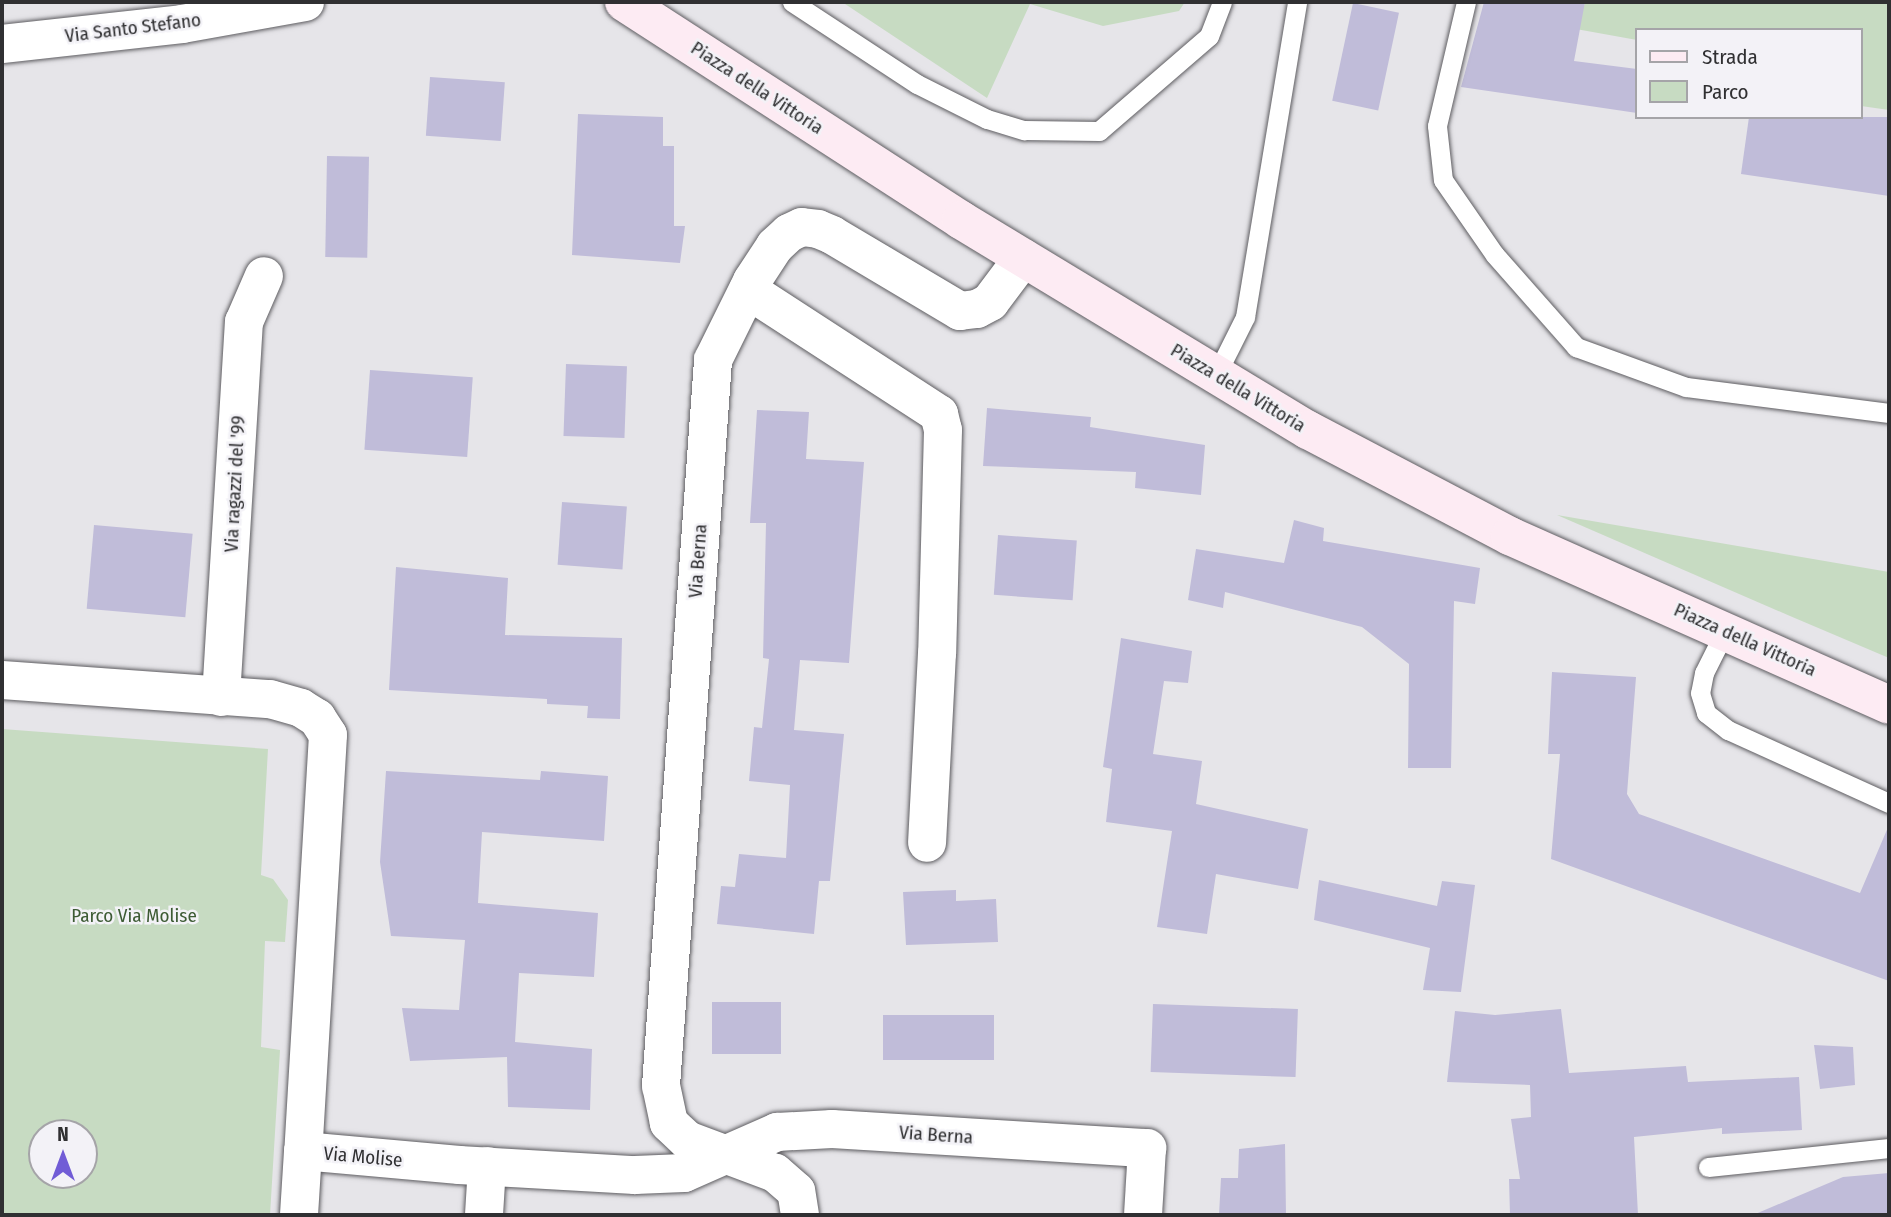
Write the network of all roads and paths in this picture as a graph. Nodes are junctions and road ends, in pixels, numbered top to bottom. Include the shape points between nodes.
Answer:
1 (304, 2) edge
2 (624, 2) edge
3 (792, 2) edge
4 (1222, 2) edge
5 (1297, 2) edge
6 (1466, 2) edge
7 (2, 44) edge
8 (1023, 258) junction
9 (264, 276) dead end
10 (748, 290) junction
11 (1216, 374) junction
12 (1889, 413) edge
13 (1725, 631) junction
14 (2, 680) edge
15 (221, 697) junction
16 (1889, 705) edge
17 (1889, 803) edge
18 (927, 843) dead end
19 (1889, 1148) edge
20 (303, 1151) junction
21 (729, 1154) junction
22 (487, 1166) junction
23 (1708, 1167) dead end
24 (299, 1215) edge
25 (484, 1215) edge
26 (800, 1215) edge
27 (1143, 1215) edge

1 - 7 street, Via Santo Stefano via 182,24
2 - 8 main road, Piazza della Vittoria
3 - 4 lane via 917,84 987,119 1024,130 1099,131 1209,36
5 - 11 lane via 1245,317
6 - 12 lane via 1437,126 1443,180 1495,255 1576,347 1686,387
8 - 10 street, Via Berna via 990,302 960,311 832,235 802,227 775,246
8 - 11 main road, Piazza della Vittoria
9 - 15 street, Via ragazzi del '99 via 244,322
10 - 18 street via 939,414 943,430 937,653
10 - 21 street, Via Berna via 713,360 661,1086 669,1122 687,1140
11 - 13 main road, Piazza della Vittoria via 1308,430 1510,536
13 - 16 main road, Piazza della Vittoria
13 - 17 lane via 1704,673 1700,694 1706,713 1728,730
14 - 15 street
15 - 20 street via 270,699 301,708 317,719 328,735
19 - 23 lane
20 - 22 street, Via Molise
20 - 24 street, Via Molise
21 - 22 street, Via Berna via 684,1172 635,1175
21 - 26 street, Via Berna via 775,1173 796,1191
21 - 27 street, Via Berna via 777,1132 832,1129 1147,1148
22 - 25 street

